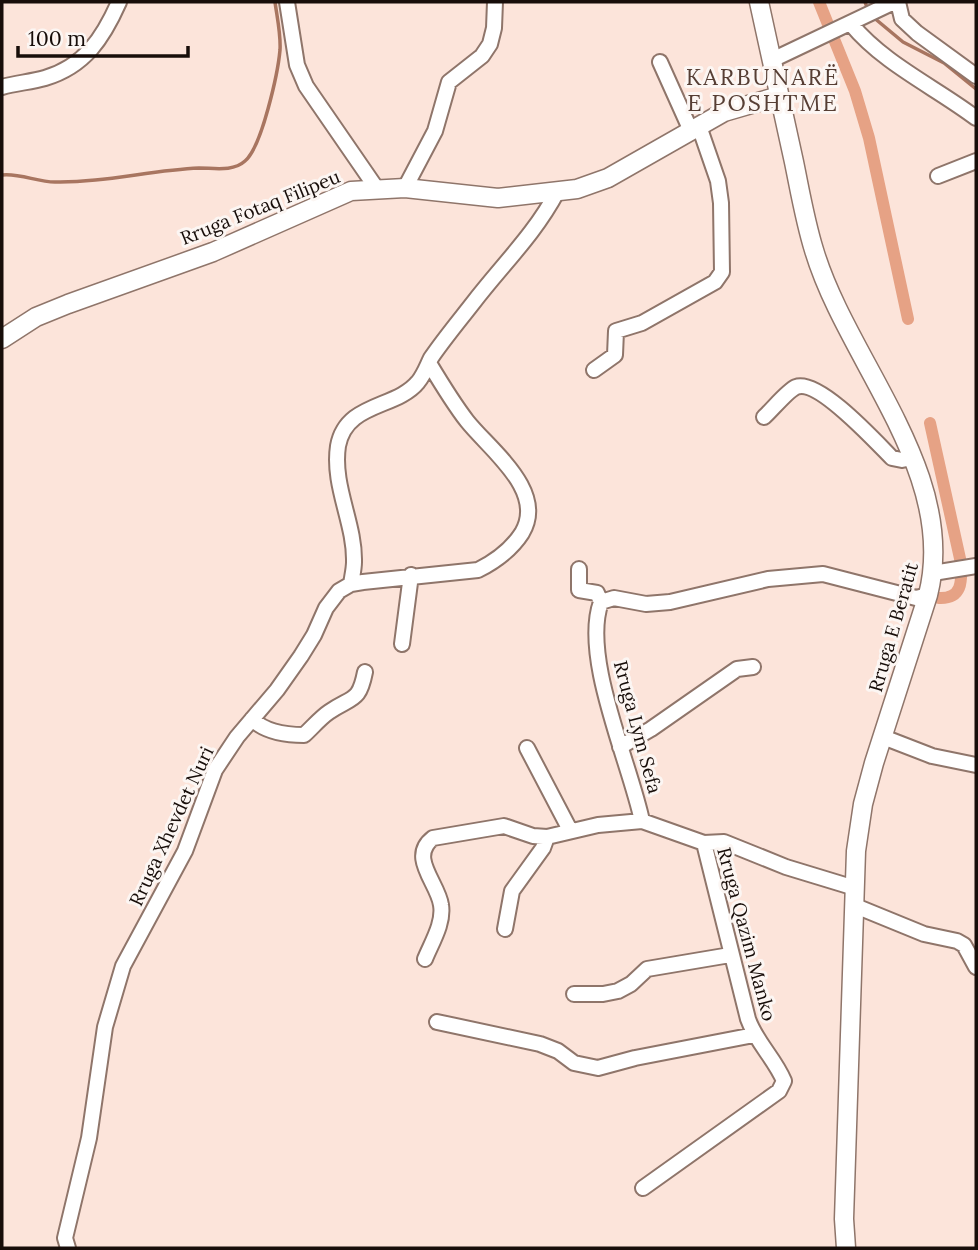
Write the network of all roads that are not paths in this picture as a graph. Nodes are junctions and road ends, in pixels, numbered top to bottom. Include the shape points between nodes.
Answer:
1 (119, 2) edge
2 (287, 2) edge
3 (495, 2) edge
4 (759, 2) edge
5 (894, 2) edge
6 (843, 28) junction
7 (772, 60) junction
8 (660, 62) dead end
9 (976, 76) edge
10 (2, 87) edge
11 (779, 96) junction
12 (976, 118) edge
13 (695, 129) junction
14 (976, 161) edge
15 (938, 176) dead end
16 (405, 188) junction
17 (377, 189) junction
18 (557, 192) junction
19 (2, 339) edge
20 (429, 363) junction
21 (594, 370) dead end
22 (764, 417) dead end
23 (912, 458) junction
24 (965, 568) edge
25 (579, 569) dead end
26 (933, 573) junction
27 (411, 575) junction
28 (351, 584) junction
29 (928, 595) junction
30 (601, 602) junction
31 (402, 644) dead end
32 (753, 667) dead end
33 (365, 672) dead end
34 (252, 719) junction
35 (883, 737) junction
36 (527, 747) dead end
37 (620, 747) junction
38 (976, 765) edge
39 (642, 821) junction
40 (570, 830) junction
41 (547, 837) junction
42 (704, 843) junction
43 (854, 896) junction
44 (505, 929) dead end
45 (730, 956) junction
46 (425, 958) dead end
47 (976, 967) edge
48 (575, 994) dead end
49 (437, 1022) dead end
50 (754, 1035) junction
51 (643, 1188) dead end
52 (68, 1248) edge
53 (846, 1248) edge

1 - 10 street via 98,43 80,60 61,72
2 - 17 street via 297,65 306,86
3 - 16 street via 490,44 449,82 435,131
4 - 7 main road, Rruga E Beratit
5 - 6 street
5 - 9 street via 902,19 917,33
6 - 7 street
6 - 12 street
7 - 11 main road, Rruga E Beratit
8 - 13 street
11 - 13 main road, Rruga Fotaq Filipeu via 724,112
11 - 23 main road, Rruga E Beratit via 814,252 834,303
13 - 18 main road, Rruga Fotaq Filipeu via 608,178
13 - 21 street via 718,181 722,272 715,282 642,323 616,331 615,355
14 - 15 street
16 - 17 main road, Rruga Fotaq Filipeu
16 - 18 main road, Rruga Fotaq Filipeu via 498,198
17 - 19 main road, Rruga Fotaq Filipeu via 333,198 213,252 47,313
18 - 20 street via 531,235
20 - 27 street via 467,422 519,481 529,502 526,526 494,562 478,570
20 - 28 street via 410,390 354,418 338,446 340,489 355,561
22 - 23 street via 795,387 803,386 836,403 892,458
23 - 26 main road, Rruga E Beratit via 934,540
24 - 26 street
25 - 30 street via 579,590 597,593
26 - 29 main road, Rruga E Beratit
27 - 28 street
27 - 31 street
28 - 34 street, Rruga Xhevdet Nuri via 326,608 301,656
29 - 30 street via 916,598 823,574 768,579 670,602 646,604 614,598
29 - 35 main road, Rruga E Beratit
30 - 37 street, Rruga Lym Sefa via 596,615 599,657
32 - 37 street via 737,668
33 - 34 street via 362,690 304,735 288,735
34 - 52 street, Rruga Xhevdet Nuri via 215,770 185,851 123,966 105,1027 89,1138 65,1238
35 - 38 street via 921,753
35 - 43 main road, Rruga E Beratit via 863,804
36 - 40 street
37 - 39 street, Rruga Lym Sefa
39 - 40 street
39 - 42 street
40 - 41 street
41 - 44 street via 512,891
41 - 46 street via 504,826 426,843 424,862 441,903 441,915
42 - 43 street via 724,842
42 - 45 street, Rruga Qazim Manko
43 - 47 street via 924,934 964,945
43 - 53 main road, Rruga E Beratit
45 - 48 street via 648,969 618,990
45 - 50 street, Rruga Qazim Manko
49 - 50 street via 540,1044 587,1068
50 - 51 street, Rruga Qazim Manko via 781,1072 784,1081 779,1091

